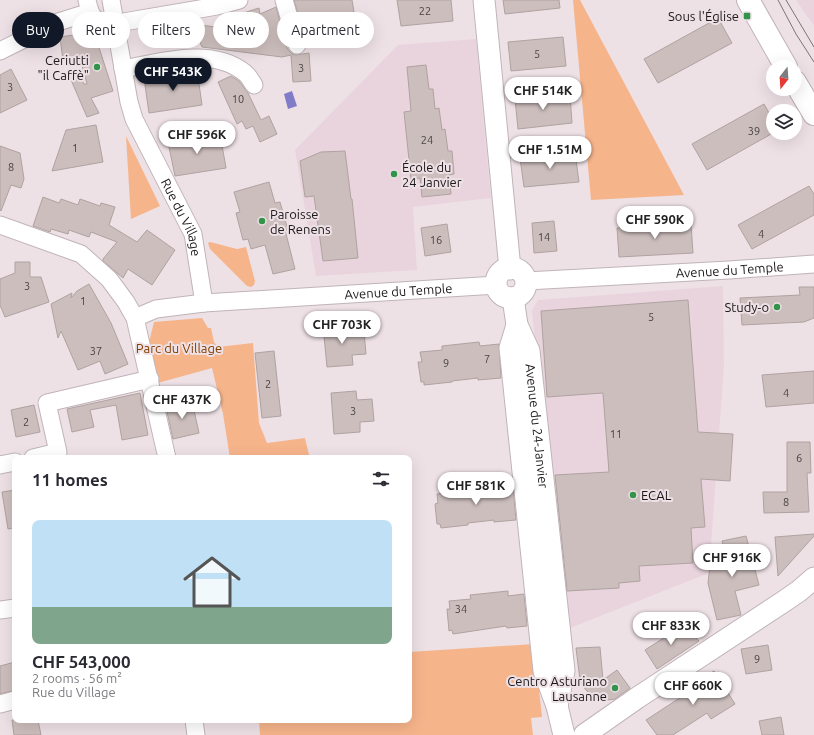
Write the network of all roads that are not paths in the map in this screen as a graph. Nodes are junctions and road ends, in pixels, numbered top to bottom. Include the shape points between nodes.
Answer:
1 (111, 0) edge
2 (239, 0) edge
3 (284, 0) edge
4 (484, 0) edge
5 (748, 0) edge
6 (88, 6) edge
7 (113, 12) edge
8 (287, 12) edge
9 (130, 21) edge
10 (120, 48) edge
11 (0, 51) edge
12 (782, 60) edge
13 (124, 68) junction
14 (254, 85) dead end
15 (802, 94) edge
16 (814, 114) edge
17 (0, 225) edge
18 (814, 264) edge
19 (510, 269) junction
20 (526, 281) junction
21 (505, 292) junction
22 (204, 303) junction
23 (135, 318) junction
24 (150, 379) junction
25 (46, 455) edge
26 (166, 455) edge
27 (12, 463) edge
28 (0, 465) edge
29 (814, 578) edge
30 (12, 608) edge
31 (0, 610) edge
32 (12, 701) edge
33 (0, 704) edge
34 (194, 723) edge
35 (196, 735) edge
36 (564, 735) edge
37 (584, 735) edge

1 - 7 street, Rue du Village
2 - 9 street
3 - 8 street
4 - 19 street
5 - 12 main road
6 - 11 street
10 - 13 street, Rue du Village
13 - 14 street via 186,58 204,58 227,62 245,73
13 - 22 street, Rue du Village via 134,119 193,234
15 - 16 main road
17 - 23 street via 81,254 109,279
18 - 20 street, Avenue du Temple
19 - 20 street via 522,273
19 - 21 street via 498,276
20 - 21 street via 521,294
21 - 22 street, Avenue du Temple
21 - 36 street, Avenue du 24-Janvier via 517,326 510,348 540,530 551,635 544,671
22 - 23 street, Avenue du Temple via 156,309
23 - 24 street
24 - 25 street via 47,403 58,452
24 - 26 street
27 - 28 street
29 - 37 street via 783,602
30 - 31 street
32 - 33 street
34 - 35 street

